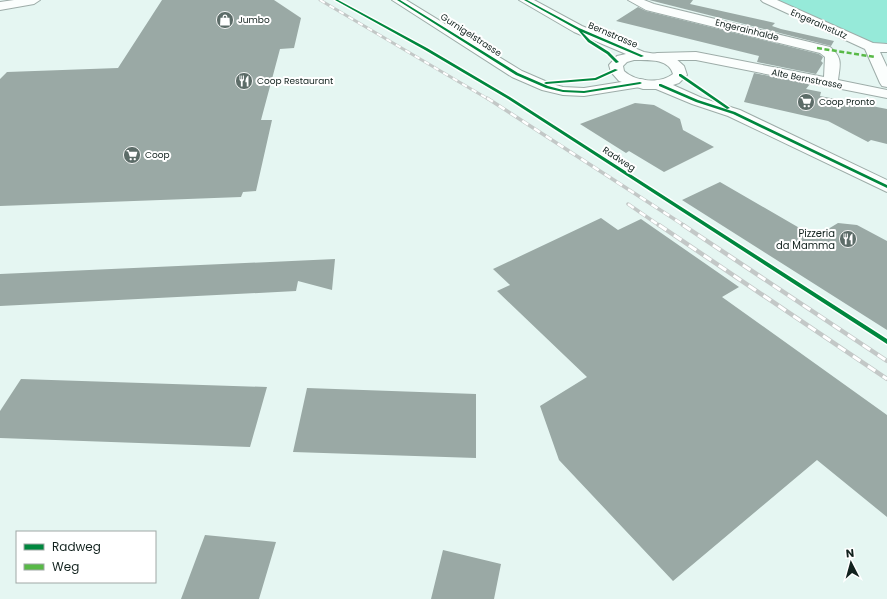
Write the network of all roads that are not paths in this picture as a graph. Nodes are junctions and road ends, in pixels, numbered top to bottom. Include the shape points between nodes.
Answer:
1 (6, 0) edge
2 (34, 0) edge
3 (398, 0) edge
4 (525, 0) edge
5 (634, 0) edge
6 (766, 0) edge
7 (0, 6) edge
8 (578, 29) junction
9 (871, 47) junction
10 (887, 48) edge
11 (642, 56) junction
12 (657, 57) junction
13 (727, 63) junction
14 (616, 66) junction
15 (679, 72) junction
16 (536, 82) junction
17 (830, 83) junction
18 (887, 83) edge
19 (640, 84) junction
20 (660, 85) junction
21 (887, 94) edge
22 (734, 113) junction
23 (887, 187) edge

1 - 7 main road
2 - 7 main road
3 - 16 main road, Gurnigelstrasse via 508,68
4 - 8 main road, Bernstrasse
5 - 17 main road, Engerainhalde via 650,7 825,50 832,56
6 - 9 main road, Engerainstutz
8 - 11 main road, Bernstrasse
8 - 14 main road, Bernstrasse via 588,42 608,53
9 - 10 main road
9 - 18 main road
11 - 12 main road, Alte Bernstrasse
11 - 14 main road, Gurnigelstrasse via 627,57
12 - 13 main road, Alte Bernstrasse via 696,56
12 - 15 main road via 669,61
13 - 15 main road, Alte Bernstrasse via 693,63
13 - 17 main road, Alte Bernstrasse
14 - 16 main road, Gurnigelstrasse via 602,77 585,81
14 - 19 main road, Bernstrasse via 623,77
15 - 20 main road, Alte Bernstrasse via 675,81
15 - 22 main road
16 - 19 main road, Gurnigelstrasse via 573,92
17 - 21 main road, Alte Bernstrasse
19 - 20 main road
20 - 22 main road
22 - 23 main road

